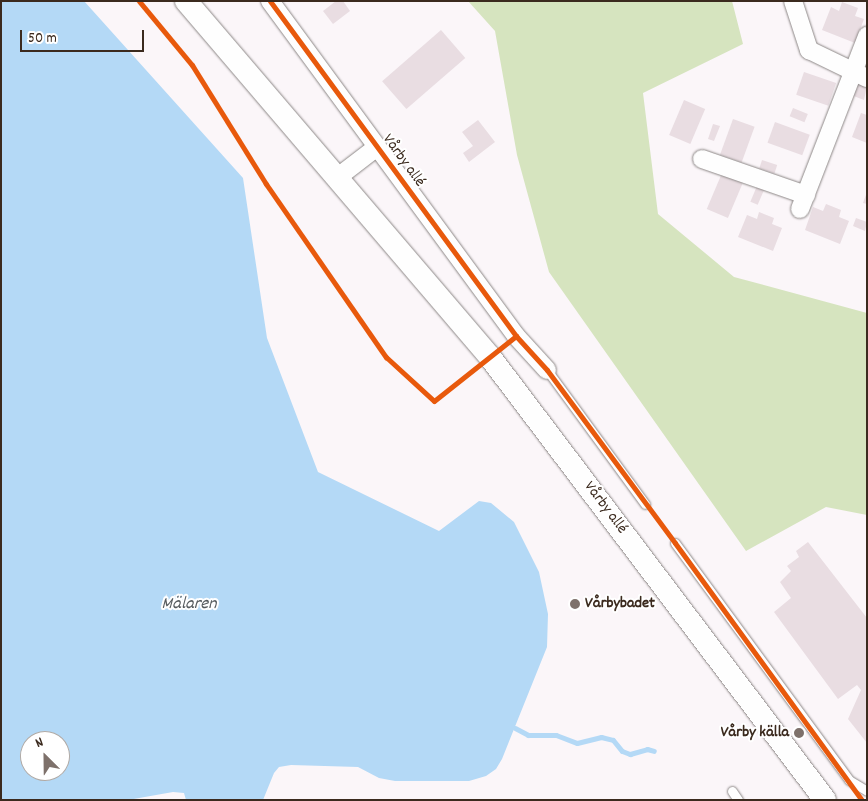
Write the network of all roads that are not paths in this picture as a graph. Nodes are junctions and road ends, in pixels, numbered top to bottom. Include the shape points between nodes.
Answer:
1 (186, 1) edge
2 (270, 1) edge
3 (793, 1) edge
4 (867, 36) edge
5 (859, 75) edge
6 (378, 147) junction
7 (702, 159) dead end
8 (338, 176) junction
9 (547, 370) joint
10 (645, 504) dead end
11 (675, 543) dead end
12 (732, 791) dead end
13 (867, 791) edge
14 (738, 800) edge
15 (825, 800) edge

1 - 8 street, Vårby allé
2 - 6 street, Vårby allé
3 - 5 street via 809,50
4 - 5 street
5 - 7 street via 803,202
6 - 8 street, Vårby allé
6 - 9 street, Vårby allé via 516,336
8 - 15 street, Vårby allé via 490,357
9 - 10 lane
11 - 13 lane via 849,780
12 - 14 lane

